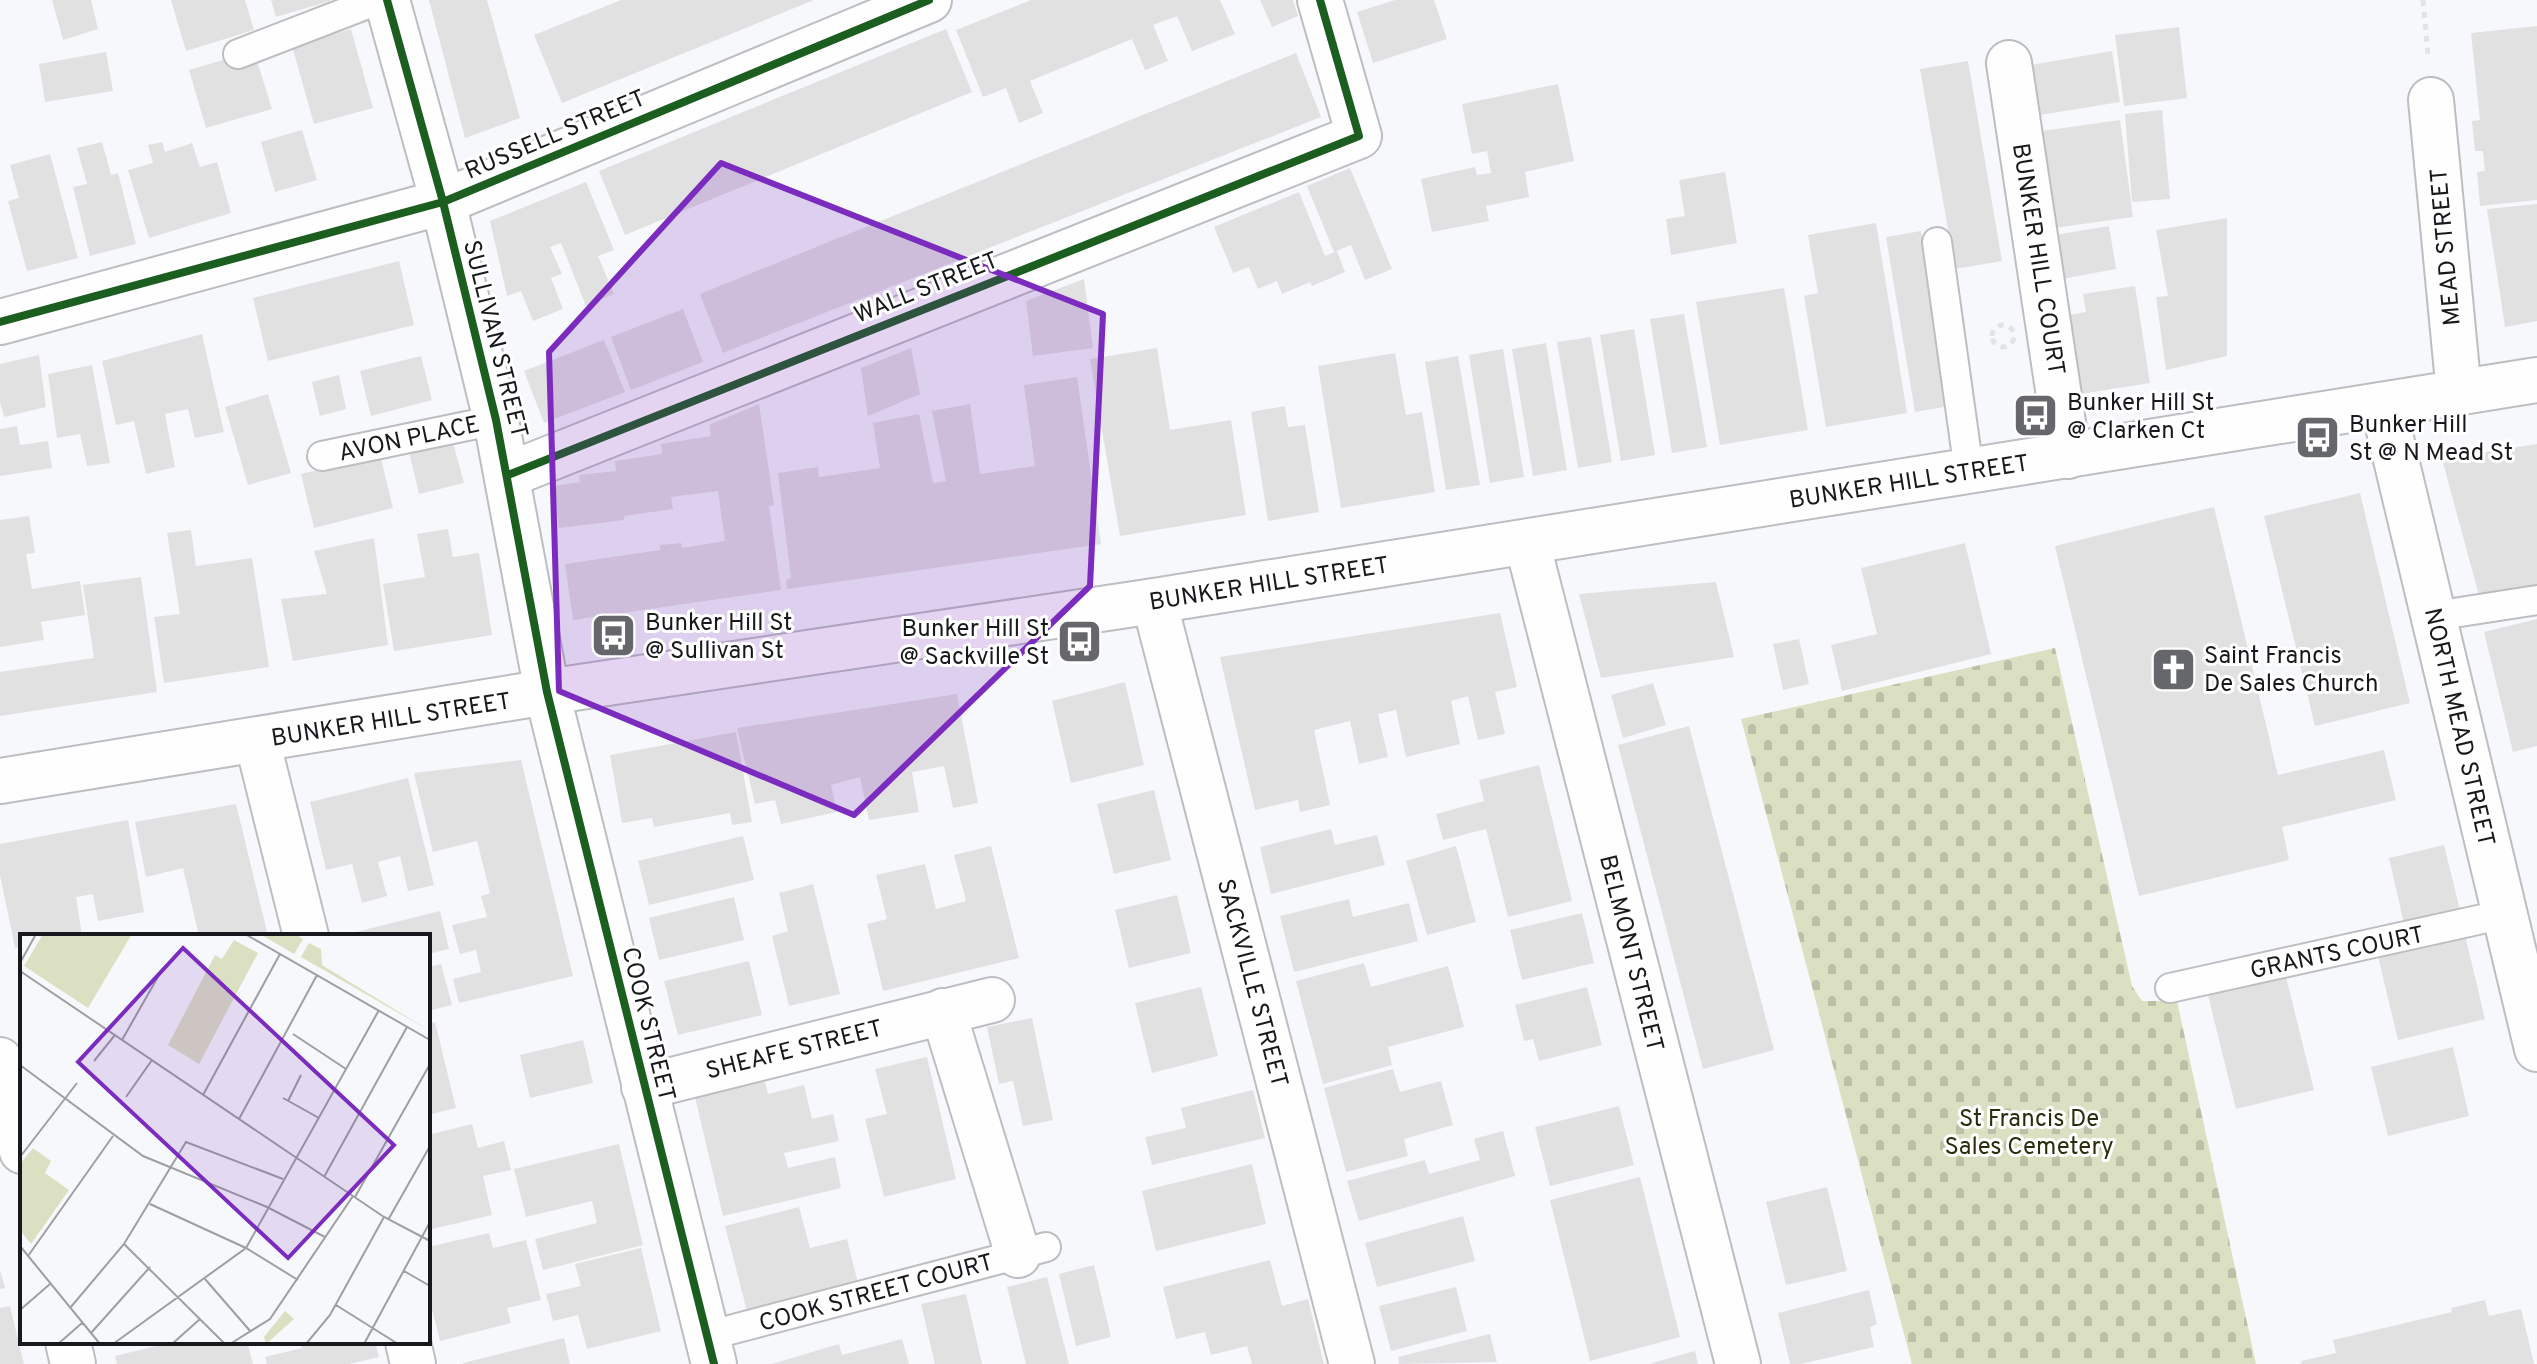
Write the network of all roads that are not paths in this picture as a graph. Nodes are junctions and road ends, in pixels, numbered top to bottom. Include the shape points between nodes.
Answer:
1 (378, 0) edge
2 (387, 0) edge
3 (929, 0) edge
4 (1320, 0) edge
5 (238, 54) dead end
6 (2009, 63) dead end
7 (2431, 100) dead end
8 (443, 202) junction
9 (1937, 242) dead end
10 (0, 322) edge
11 (2537, 380) edge
12 (2459, 393) junction
13 (2383, 405) junction
14 (496, 420) junction
15 (322, 456) dead end
16 (2068, 456) junction
17 (1969, 471) junction
18 (508, 475) junction
19 (1527, 542) junction
20 (2537, 600) edge
21 (1154, 601) junction
22 (2434, 616) junction
23 (547, 692) junction
24 (257, 740) junction
25 (0, 781) edge
26 (2517, 921) edge
27 (306, 934) edge
28 (2170, 988) dead end
29 (992, 1000) dead end
30 (943, 1011) junction
31 (2537, 1049) edge
32 (0, 1060) edge
33 (644, 1087) junction
34 (20, 1143) edge
35 (1032, 1251) joint
36 (68, 1344) edge
37 (408, 1344) edge
38 (710, 1350) edge
39 (73, 1364) edge
40 (413, 1364) edge
41 (1352, 1364) edge
42 (1738, 1364) edge

1 - 5 lane
2 - 8 street, SULLIVAN STREET
3 - 8 street, RUSSELL STREET
4 - 18 street, WALL STREET via 1359,136
6 - 16 street, BUNKER HILL COURT
7 - 12 street, MEAD STREET
8 - 10 street, RUSSELL STREET
8 - 14 street, SULLIVAN STREET
9 - 17 lane
11 - 12 street, BUNKER HILL STREET
12 - 13 street, BUNKER HILL STREET
13 - 16 street, BUNKER HILL STREET
13 - 22 street, NORTH MEAD STREET
14 - 15 lane, AVON PLACE
14 - 18 street, SULLIVAN STREET
16 - 17 street, BUNKER HILL STREET
17 - 19 street, BUNKER HILL STREET
18 - 23 street, SULLIVAN STREET
19 - 21 street, BUNKER HILL STREET
19 - 42 street, BELMONT STREET
20 - 22 lane
21 - 23 street, BUNKER HILL STREET
21 - 41 street, SACKVILLE STREET
22 - 26 street, NORTH MEAD STREET
23 - 24 street, BUNKER HILL STREET
23 - 33 street, COOK STREET
24 - 25 street, BUNKER HILL STREET
24 - 27 street
26 - 28 lane, GRANTS COURT
26 - 31 street, NORTH MEAD STREET
29 - 30 street, SHEAFE STREET
30 - 33 street, SHEAFE STREET
30 - 35 street
32 - 34 street
33 - 38 street, COOK STREET
35 - 38 lane, COOK STREET COURT
36 - 39 street
37 - 40 street

